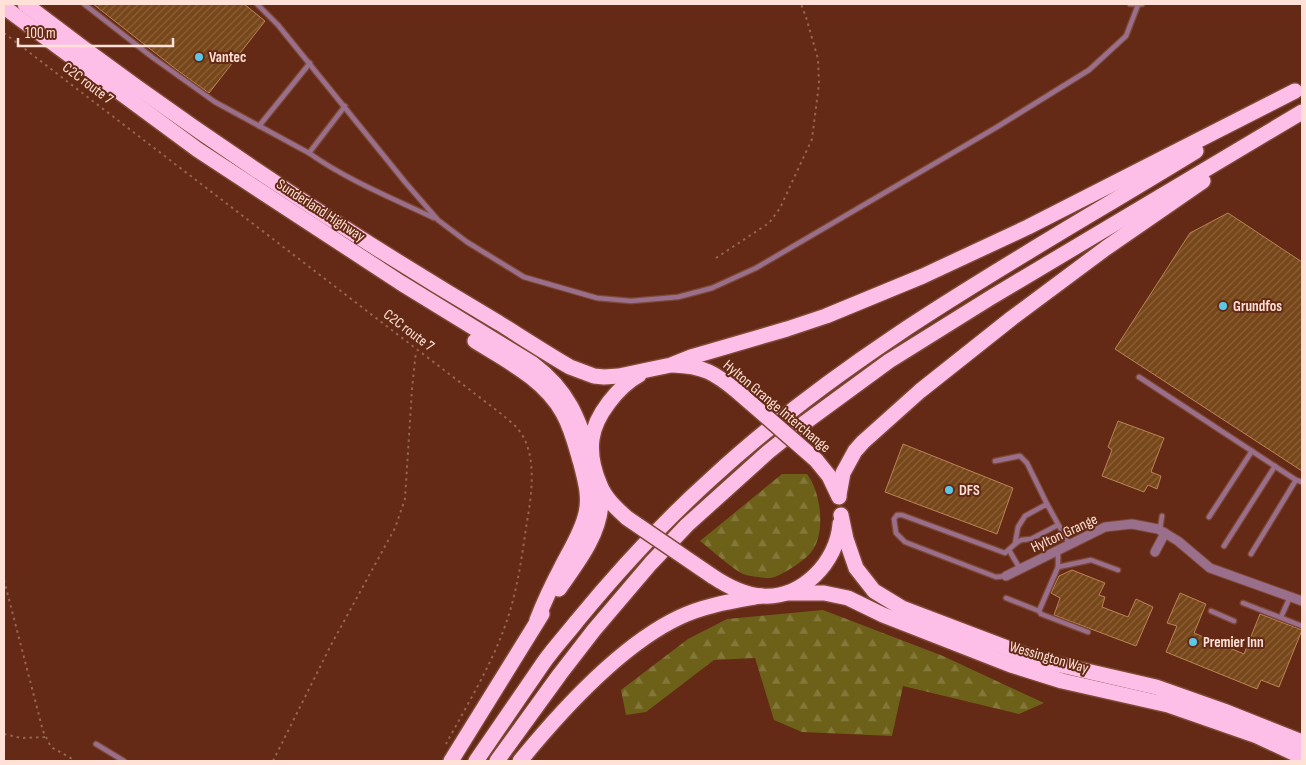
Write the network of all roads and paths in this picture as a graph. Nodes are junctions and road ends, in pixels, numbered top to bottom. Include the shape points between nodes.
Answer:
1 (25, 4) edge
2 (84, 4) edge
3 (257, 4) edge
4 (801, 4) edge
5 (1130, 4) edge
6 (1140, 4) edge
7 (4, 7) edge
8 (4, 33) edge
9 (310, 63) junction
10 (1299, 89) edge
11 (345, 106) junction
12 (1302, 111) edge
13 (259, 126) junction
14 (309, 153) junction
15 (438, 220) junction
16 (716, 258) dead end
17 (370, 264) junction
18 (417, 350) junction
19 (671, 365) junction
20 (647, 370) junction
21 (1139, 377) dead end
22 (1252, 451) junction
23 (592, 460) junction
24 (995, 460) dead end
25 (1276, 466) junction
26 (1296, 480) junction
27 (1302, 482) edge
28 (599, 484) junction
29 (839, 495) junction
30 (1047, 504) junction
31 (841, 515) junction
32 (1162, 516) dead end
33 (1209, 517) dead end
34 (1058, 525) junction
35 (1163, 532) junction
36 (1015, 544) junction
37 (1069, 544) junction
38 (1224, 546) dead end
39 (1009, 550) junction
40 (1058, 550) junction
41 (1155, 552) dead end
42 (1251, 554) dead end
43 (1058, 567) junction
44 (1020, 569) junction
45 (1118, 570) dead end
46 (1006, 576) joint
47 (4, 580) edge
48 (787, 593) junction
49 (761, 596) junction
50 (1291, 596) junction
51 (1006, 598) dead end
52 (1302, 601) edge
53 (1243, 603) dead end
54 (1039, 611) junction
55 (1211, 611) dead end
56 (1280, 617) junction
57 (537, 620) junction
58 (1234, 621) dead end
59 (1302, 626) edge
60 (1088, 632) dead end
61 (4, 734) edge
62 (46, 737) junction
63 (1302, 742) edge
64 (96, 744) dead end
65 (445, 745) dead end
66 (1302, 757) edge
67 (76, 761) edge
68 (124, 761) edge
69 (273, 761) edge
70 (451, 761) edge
71 (476, 761) edge
72 (497, 761) edge
73 (520, 761) edge

1 - 20 highway, Sunderland Highway via 268,178 554,358 594,376 619,376
2 - 13 lane via 193,87
3 - 9 lane
4 - 16 path via 818,59 819,84 812,138 784,201 769,223
5 - 6 lane
6 - 15 lane via 1126,36 1089,70 756,268 712,288 631,301 597,298 524,277 466,242
7 - 17 highway, Sunderland Highway via 198,150
8 - 18 path, C2C route 7
9 - 11 lane
9 - 13 lane
10 - 19 highway via 1028,227 923,276 826,316 691,356
10 - 71 highway via 982,279 881,344 756,438 711,478 600,593 545,661
11 - 14 lane
11 - 15 lane
12 - 29 highway via 1106,248 920,391 855,451 846,465
12 - 72 highway via 889,361 789,435 693,519 651,563 571,659
13 - 14 lane
14 - 15 lane via 353,180
17 - 23 highway, Sunderland Highway via 548,375 573,408
17 - 57 highway via 405,296 535,380 563,412 585,480 587,511
18 - 65 path, C2C route 7 via 519,430 529,451 532,489 510,612 477,688
18 - 69 path via 405,499 395,528
19 - 20 highway, Sunderland Highway
19 - 29 highway, Hylton Grange Interchange, bridge via 689,366 719,376 816,460
20 - 23 highway, Hylton Grange Interchange via 625,384 605,408 592,438
21 - 22 lane
22 - 25 lane
22 - 33 lane
23 - 28 highway, Hylton Grange Interchange
24 - 30 lane via 1020,456 1027,463
25 - 26 lane
25 - 38 lane
26 - 27 lane
26 - 42 lane
28 - 49 highway, Hylton Grange Interchange, bridge via 610,502 627,518 712,576 742,592
28 - 57 highway via 602,502 588,547
29 - 31 highway, Hylton Grange Interchange
30 - 34 lane
30 - 36 lane via 1025,516 1018,528
31 - 48 highway, Hylton Grange Interchange via 840,534 824,566 808,581
31 - 63 highway, Wessington Way via 856,568 874,591 895,604 1039,660 1156,687
32 - 35 lane
34 - 36 lane
34 - 37 lane
35 - 37 street, Hylton Grange via 1132,524 1105,527
35 - 41 street
35 - 50 street, Hylton Grange via 1210,568
36 - 39 lane
37 - 40 street, Hylton Grange
39 - 44 lane
39 - 46 lane via 1005,553 902,515 894,519 896,533 905,542 996,577
40 - 43 lane
40 - 44 street, Hylton Grange
43 - 45 lane via 1091,560
43 - 54 lane
44 - 46 street, Hylton Grange
47 - 62 path
48 - 49 highway, Hylton Grange Interchange
48 - 66 highway, Wessington Way via 824,592 848,598 1011,665 1062,681 1168,705 1257,736
49 - 73 highway via 707,607 680,617 642,641 573,701
50 - 52 street, Hylton Grange
50 - 56 lane
51 - 54 lane
53 - 56 lane
54 - 60 lane
55 - 58 lane
56 - 59 lane
57 - 70 highway
61 - 62 path via 21,738
62 - 67 path via 51,747
64 - 68 lane

